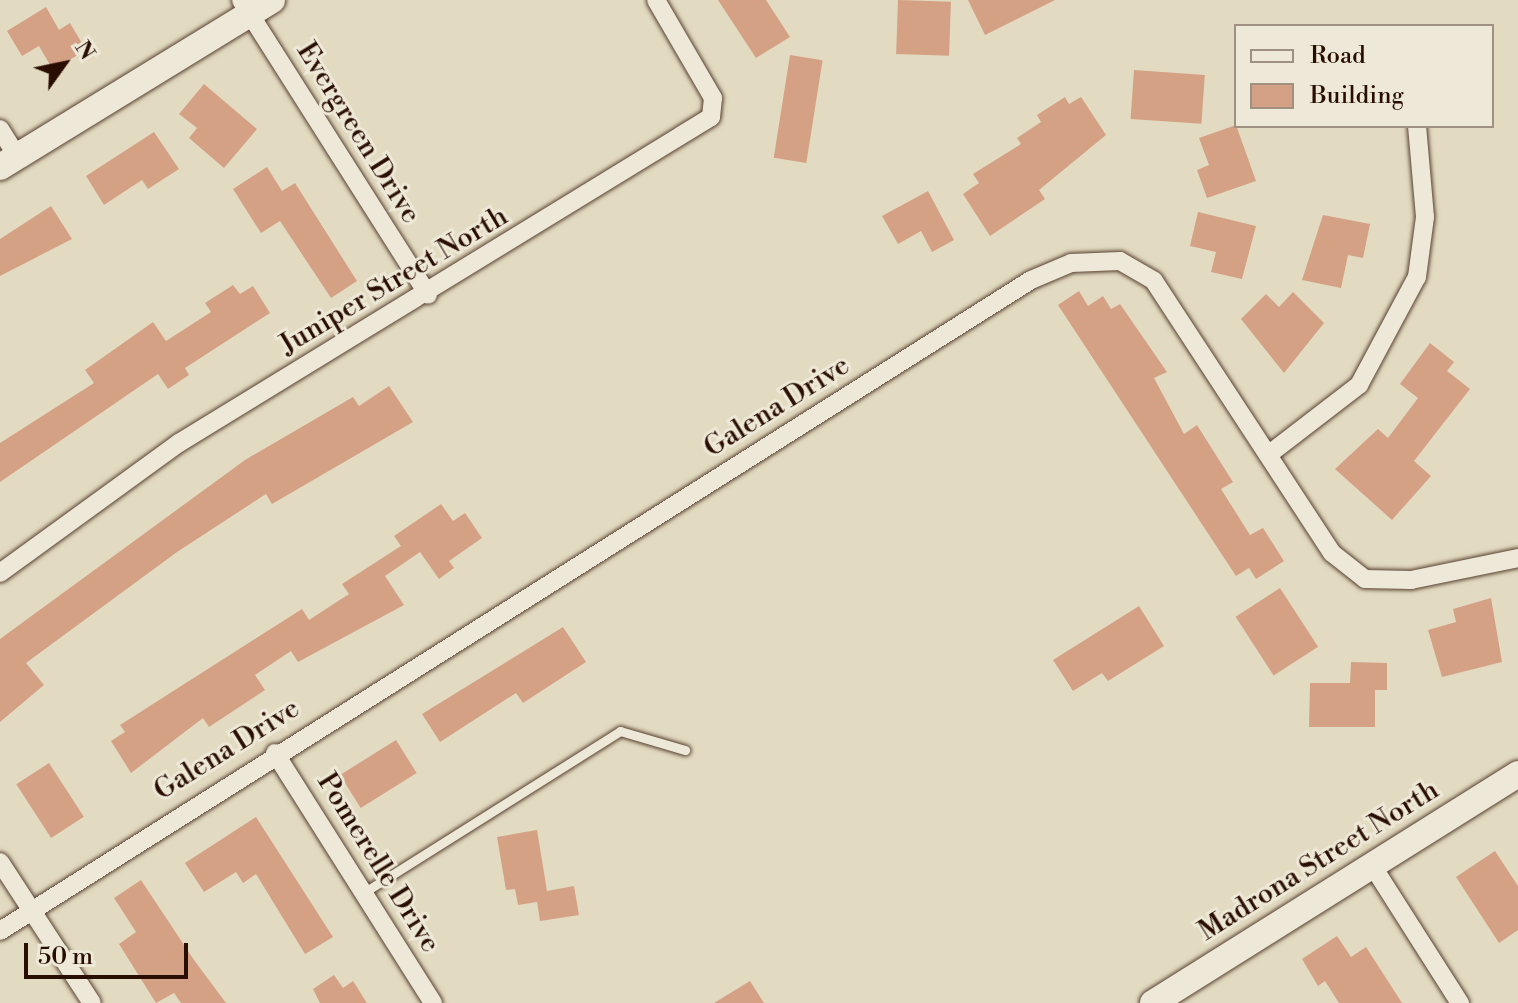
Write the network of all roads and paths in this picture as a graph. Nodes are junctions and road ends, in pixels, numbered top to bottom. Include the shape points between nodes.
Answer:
1 (656, 0) edge
2 (254, 5) edge
3 (1417, 128) edge
4 (0, 129) edge
5 (8, 162) edge
6 (428, 295) junction
7 (1272, 452) junction
8 (1518, 558) edge
9 (0, 573) edge
10 (685, 750) dead end
11 (275, 753) junction
12 (1518, 774) edge
13 (0, 862) edge
14 (1372, 865) junction
15 (363, 893) junction
16 (32, 908) junction
17 (0, 931) edge
18 (92, 1003) edge
19 (433, 1003) edge
20 (1153, 1003) edge
21 (1460, 1003) edge

1 - 6 street, Juniper Street North via 713,98 711,117
2 - 5 street
2 - 6 street, Evergreen Drive
3 - 7 street via 1425,217 1417,277 1359,385
4 - 5 street
6 - 9 street, Juniper Street North via 179,443
7 - 8 street, Galena Drive via 1332,553 1365,579 1411,580
7 - 11 street, Galena Drive via 1154,281 1120,261 1071,263 1031,280
10 - 15 lane via 620,731
11 - 15 street, Pomerelle Drive
11 - 16 street, Galena Drive
12 - 14 street, Madrona Street North
13 - 16 street
14 - 20 street, Madrona Street North
14 - 21 street
15 - 19 street, Pomerelle Drive
16 - 17 street, Galena Drive
16 - 18 street

